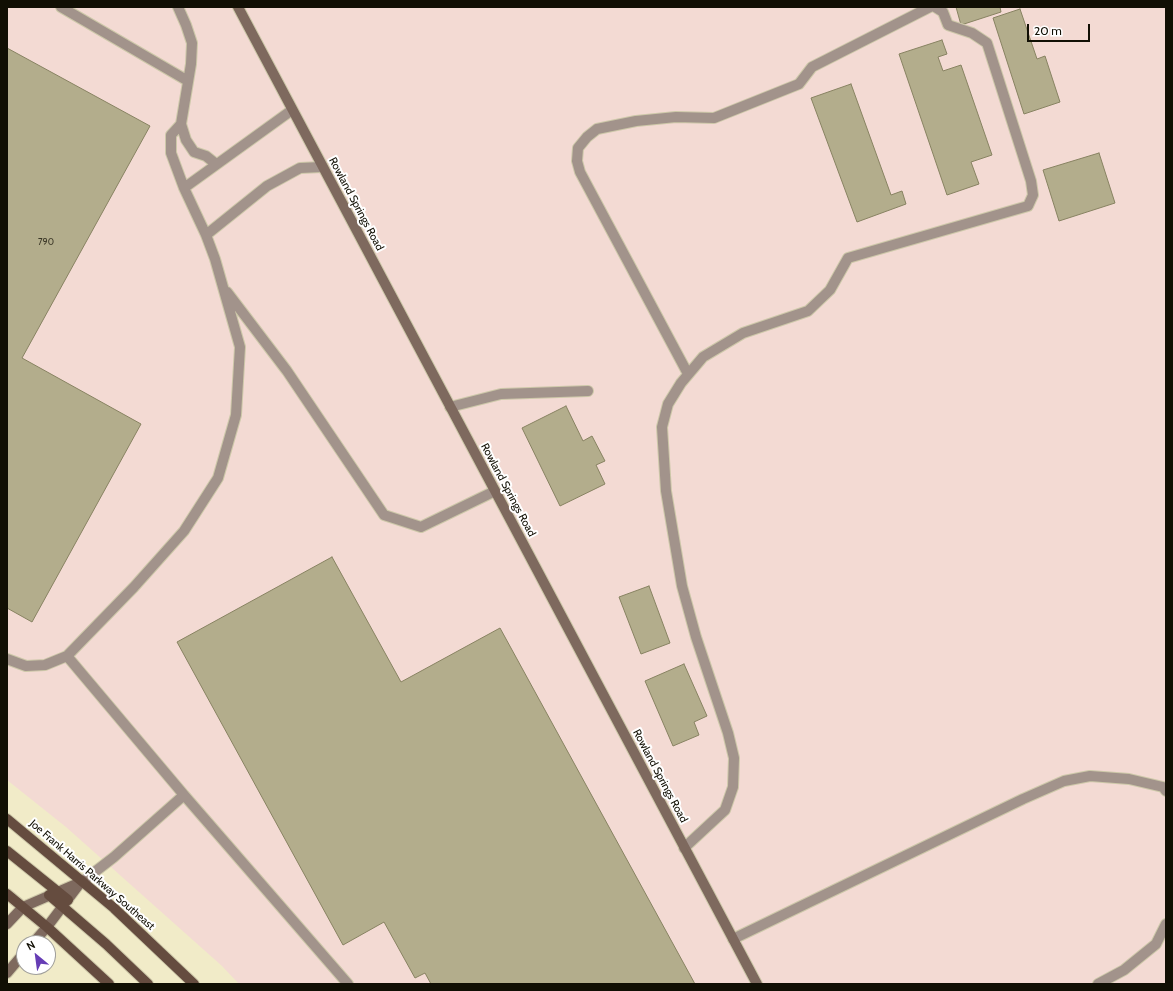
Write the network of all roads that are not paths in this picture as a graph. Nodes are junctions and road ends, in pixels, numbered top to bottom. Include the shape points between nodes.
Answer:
1 (61, 7) edge
2 (178, 7) edge
3 (238, 7) edge
4 (930, 7) edge
5 (935, 7) edge
6 (188, 81) junction
7 (292, 110) junction
8 (181, 124) junction
9 (216, 164) junction
10 (322, 167) junction
11 (184, 188) junction
12 (206, 235) junction
13 (223, 288) junction
14 (688, 374) junction
15 (588, 391) dead end
16 (450, 407) junction
17 (495, 491) junction
18 (67, 656) junction
19 (7, 659) edge
20 (1166, 791) edge
21 (184, 795) junction
22 (7, 819) edge
23 (684, 848) junction
24 (7, 851) edge
25 (83, 881) junction
26 (53, 893) junction
27 (7, 894) edge
28 (65, 904) junction
29 (23, 907) junction
30 (7, 924) edge
31 (1166, 924) edge
32 (47, 927) junction
33 (40, 935) edge
34 (732, 939) junction
35 (16, 962) edge
36 (7, 973) edge
37 (109, 984) edge
38 (148, 984) edge
39 (194, 984) edge
40 (348, 984) edge
41 (757, 984) edge
42 (1098, 984) edge

1 - 6 lane
2 - 6 lane via 192,43
3 - 7 street, Rowland Springs Road
4 - 14 lane via 812,67 799,84 714,118 676,117 636,121 597,129 578,148 577,161 580,172
5 - 14 lane via 943,12 948,25 972,33 987,43 1031,181 1033,195 1028,206 848,258 830,290 808,311 743,333 703,357
6 - 8 lane
7 - 9 lane
7 - 10 street, Rowland Springs Road
8 - 9 lane via 186,140 194,152 206,156
8 - 11 lane via 171,135 171,153
9 - 11 lane
10 - 12 lane via 300,168 266,186
10 - 16 street, Rowland Springs Road
11 - 12 lane
12 - 13 lane
13 - 17 lane via 287,371 384,515 421,527
13 - 18 lane via 240,347 236,415 218,478 184,531
14 - 23 lane via 668,404 662,427 666,491 682,586 734,758 733,786 725,810
15 - 16 lane via 501,394
16 - 17 street, Rowland Springs Road
17 - 23 street, Rowland Springs Road
18 - 19 lane via 46,665 26,666
18 - 21 lane
20 - 34 lane via 1163,787 1129,779 1090,776 1064,781
21 - 25 lane
21 - 40 lane
22 - 25 main road, Joe Frank Harris Parkway Southeast
23 - 34 street, Rowland Springs Road
24 - 26 main road
25 - 26 street
25 - 28 street
25 - 39 main road, Joe Frank Harris Parkway Southeast
26 - 28 main road
26 - 29 street
27 - 29 main road
28 - 32 street
28 - 38 main road
29 - 30 street
29 - 32 main road
31 - 42 lane via 1156,944 1124,970
32 - 33 street
32 - 37 main road
34 - 41 street, Rowland Springs Road
35 - 36 street

